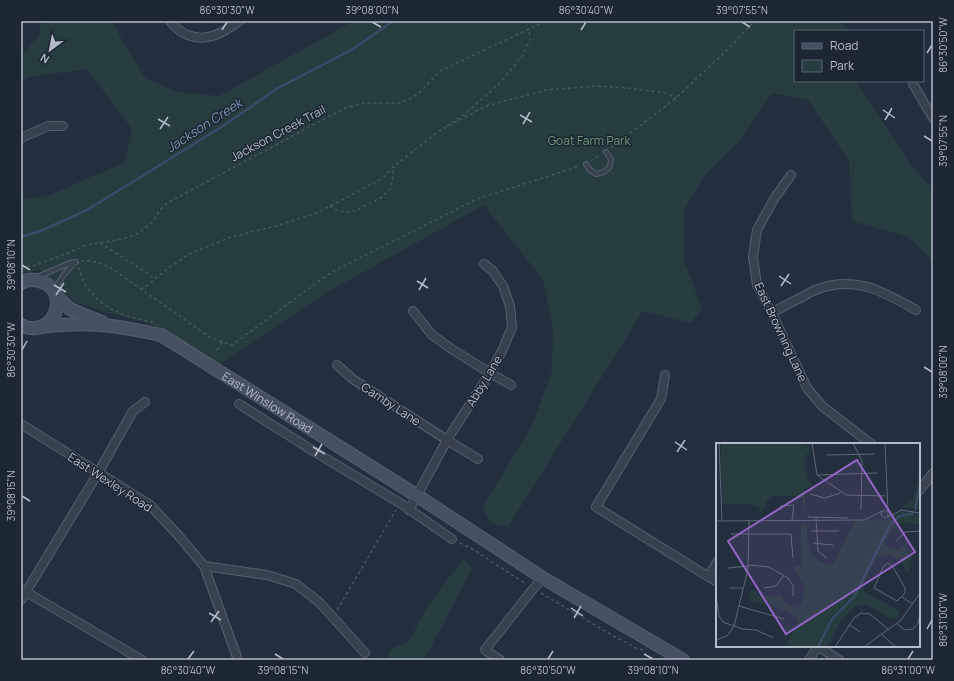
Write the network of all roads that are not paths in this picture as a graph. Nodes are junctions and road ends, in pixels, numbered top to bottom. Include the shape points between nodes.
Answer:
1 (170, 21) edge
2 (240, 21) edge
3 (913, 84) dead end
4 (933, 118) edge
5 (63, 126) dead end
6 (21, 138) edge
7 (606, 152) road end
8 (586, 164) road end
9 (791, 175) dead end
10 (484, 264) dead end
11 (24, 282) edge
12 (55, 294) junction
13 (916, 310) dead end
14 (413, 311) dead end
15 (772, 313) junction
16 (21, 325) edge
17 (112, 326) junction
18 (37, 328) junction
19 (21, 335) edge
20 (337, 364) dead end
21 (490, 373) junction
22 (665, 375) dead end
23 (511, 385) dead end
24 (145, 402) dead end
25 (239, 404) dead end
26 (21, 424) edge
27 (447, 440) junction
28 (871, 443) edge
29 (478, 459) dead end
30 (98, 473) junction
31 (416, 495) junction
32 (409, 510) junction
33 (452, 539) road end
34 (716, 564) edge
35 (204, 566) junction
36 (708, 576) junction
37 (543, 578) junction
38 (716, 581) edge
39 (24, 590) edge
40 (21, 600) edge
41 (817, 647) edge
42 (820, 647) edge
43 (365, 653) dead end
44 (142, 660) edge
45 (238, 660) edge
46 (500, 660) edge
47 (683, 660) edge
48 (809, 660) edge
49 (839, 660) edge

1 - 2 street via 184,34 200,38 213,36
3 - 4 street
5 - 6 street via 48,126
7 - 8 lane via 611,159 610,167 604,172 596,174
9 - 15 street, East Browning Lane via 757,230 753,257 757,285
10 - 21 street, Abby Lane via 492,270 503,286 510,306 512,327
11 - 12 main road, East Winslow Road via 38,280 46,283
11 - 12 lane via 76,262 63,276
12 - 17 main road, East Winslow Road via 70,309
12 - 18 main road via 55,315 46,324
13 - 15 street via 873,288 850,284 817,289
14 - 21 street via 432,335
15 - 28 street, East Browning Lane via 807,388 822,406
16 - 18 main road
17 - 18 main road, East Winslow Road via 59,325
17 - 31 main road, East Winslow Road via 161,335
18 - 19 main road
20 - 27 street, Camby Lane via 354,380
21 - 23 street
21 - 27 street, Abby Lane
22 - 36 street via 662,399 596,507
24 - 30 street via 133,412
25 - 32 street, East Winslow Road
26 - 30 street, East Wexley Road
27 - 29 street, Camby Lane
27 - 31 street, Abby Lane
30 - 35 street, East Wexley Road via 150,505
30 - 39 street
31 - 32 street
31 - 37 main road, East Winslow Road
32 - 33 street, East Winslow Road
34 - 36 street
35 - 43 street via 267,575 296,584 320,603
35 - 45 street, East Wexley Road
36 - 38 street
37 - 46 street via 485,650
37 - 47 main road, East Winslow Road
39 - 40 street
39 - 44 street
41 - 48 street
42 - 49 street

